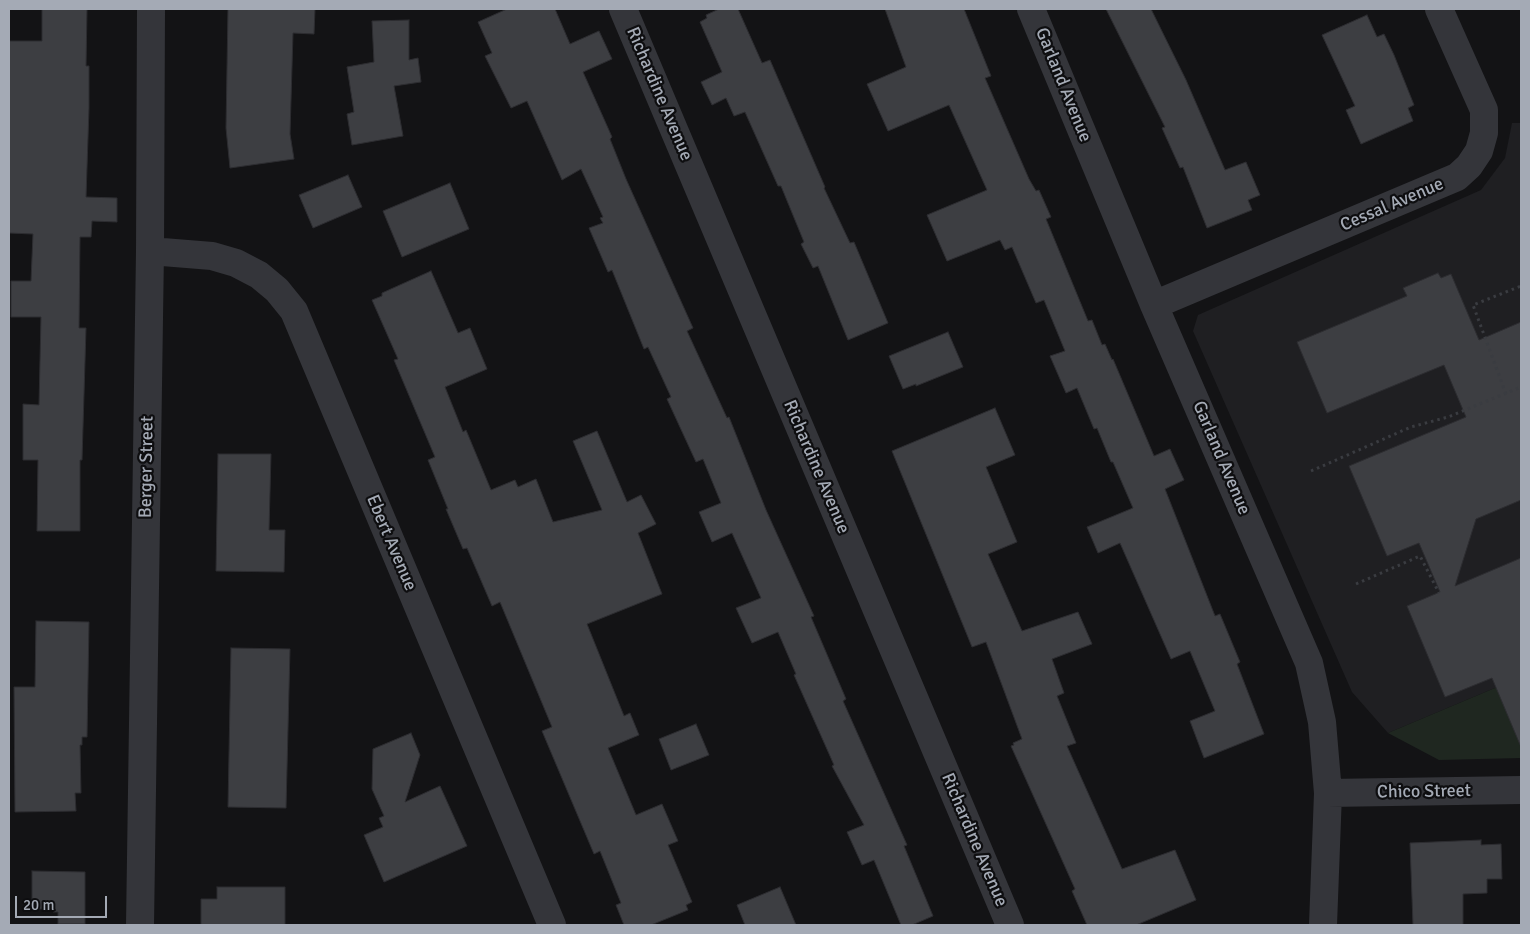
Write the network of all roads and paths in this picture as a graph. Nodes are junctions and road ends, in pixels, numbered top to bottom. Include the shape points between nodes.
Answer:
1 (151, 9) edge
2 (623, 9) edge
3 (1031, 9) edge
4 (1439, 9) edge
5 (150, 251) junction
6 (1521, 286) edge
7 (1154, 305) junction
8 (1521, 387) edge
9 (1506, 394) junction
10 (1310, 471) dead end
11 (1356, 584) dead end
12 (1439, 593) dead end
13 (1521, 790) edge
14 (1328, 793) junction
15 (140, 925) edge
16 (552, 925) edge
17 (1010, 925) edge
18 (1323, 925) edge

1 - 5 street, Berger Street
2 - 17 street, Richardine Avenue
3 - 7 street, Garland Avenue
4 - 7 street, Cessal Avenue via 1484,110 1484,132 1479,151 1469,166 1458,177
5 - 15 street, Berger Street
5 - 16 street, Ebert Avenue via 212,256 236,263 278,290 294,311
6 - 9 path via 1474,306
7 - 14 street, Garland Avenue via 1308,663 1322,722
8 - 9 path
9 - 10 path via 1448,417 1411,426
11 - 12 path via 1420,556
13 - 14 street, Chico Street
14 - 18 street, Garland Avenue

